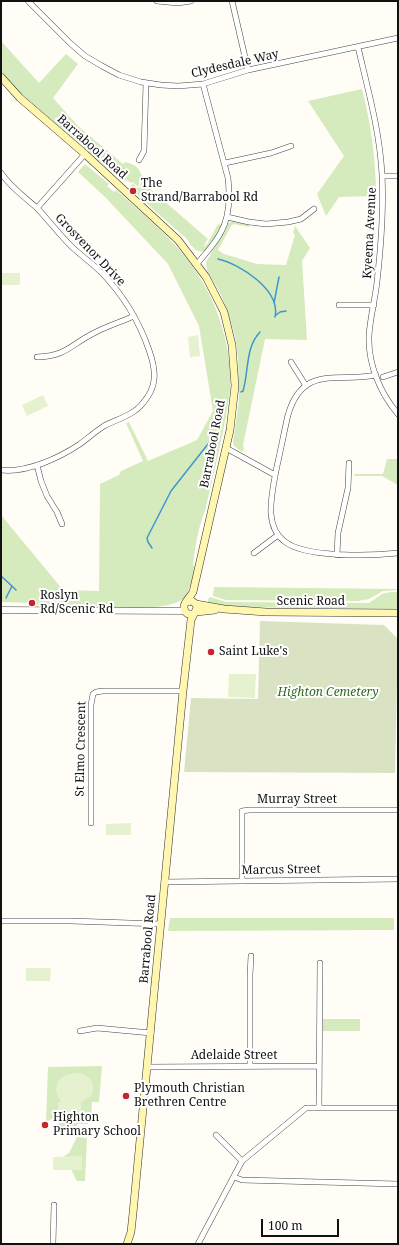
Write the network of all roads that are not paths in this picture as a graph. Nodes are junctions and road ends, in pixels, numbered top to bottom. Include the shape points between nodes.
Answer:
1 (29, 1) edge
2 (157, 1) edge
3 (191, 1) edge
4 (232, 1) edge
5 (398, 38) edge
6 (358, 47) junction
7 (248, 70) junction
8 (1, 77) edge
9 (146, 83) junction
10 (203, 84) junction
11 (291, 146) dead end
12 (85, 154) junction
13 (139, 160) dead end
14 (225, 163) junction
15 (1, 173) edge
16 (382, 176) junction
17 (398, 176) edge
18 (37, 208) junction
19 (314, 209) dead end
20 (227, 217) junction
21 (197, 264) junction
22 (339, 305) dead end
23 (374, 305) junction
24 (134, 316) junction
25 (38, 357) dead end
26 (291, 362) dead end
27 (398, 372) edge
28 (376, 375) junction
29 (383, 377) dead end
30 (306, 386) junction
31 (398, 414) edge
32 (226, 448) junction
33 (349, 464) dead end
34 (37, 465) junction
35 (1, 470) edge
36 (275, 475) junction
37 (62, 524) dead end
38 (278, 535) junction
39 (254, 553) dead end
40 (398, 553) edge
41 (337, 554) junction
42 (193, 593) junction
43 (196, 604) junction
44 (185, 607) junction
45 (224, 609) junction
46 (1, 610) edge
47 (195, 613) junction
48 (398, 613) edge
49 (188, 647) junction
50 (183, 691) junction
51 (398, 810) edge
52 (90, 822) dead end
53 (398, 879) edge
54 (242, 880) junction
55 (164, 882) junction
56 (1, 921) edge
57 (160, 924) junction
58 (251, 956) dead end
59 (320, 963) dead end
60 (80, 1031) dead end
61 (151, 1032) junction
62 (250, 1066) junction
63 (319, 1066) junction
64 (148, 1067) junction
65 (319, 1108) junction
66 (398, 1108) edge
67 (216, 1135) dead end
68 (242, 1161) junction
69 (234, 1176) junction
70 (398, 1184) edge
71 (54, 1205) dead end
72 (131, 1232) junction
73 (53, 1244) edge
74 (128, 1244) edge
75 (132, 1244) edge
76 (198, 1244) edge

1 - 9 street, Clydesdale Way via 85,56 119,75
2 - 3 street
4 - 7 street
5 - 6 street, Clydesdale Way
6 - 7 street, Clydesdale Way
6 - 16 street, Kyeema Avenue via 373,109
7 - 10 street, Clydesdale Way
8 - 12 main road, Barrabool Road via 20,98
9 - 10 street, Clydesdale Way via 178,86
9 - 13 street via 144,151
10 - 14 street
11 - 14 street
12 - 18 street
12 - 21 main road, Barrabool Road via 178,240
14 - 20 street via 230,191
15 - 18 street, Grosvenor Drive via 20,195
16 - 17 street
16 - 23 street, Kyeema Avenue via 382,229
18 - 24 street, Grosvenor Drive via 71,246 112,284
19 - 20 street via 301,219 288,222 266,224
20 - 21 street via 222,232
21 - 32 main road, Barrabool Road via 224,312 232,345 235,386
22 - 23 street
23 - 28 street, Kyeema Avenue via 369,337
24 - 25 street via 97,331 59,354
24 - 34 street, Grosvenor Drive via 146,340 154,370 153,386 144,403 73,448
26 - 30 street
27 - 29 street
28 - 30 street via 325,378
28 - 31 street, Kyeema Avenue
30 - 36 street via 291,404
32 - 36 street
32 - 42 main road, Barrabool Road
33 - 41 street via 348,488 340,522
34 - 35 street, Grosvenor Drive
34 - 37 street via 47,496
36 - 38 street via 271,514
38 - 39 street
38 - 41 street via 291,546
40 - 41 street
42 - 43 main road, Barrabool Road
42 - 44 main road, Barrabool Road
43 - 44 main road via 190,601
43 - 45 main road, Scenic Road
43 - 47 main road
44 - 46 street via 168,611
44 - 47 main road via 191,615
44 - 49 main road, Barrabool Road
45 - 47 main road, Scenic Road
45 - 48 main road, Scenic Road via 266,612
47 - 49 main road, Barrabool Road via 191,620
49 - 50 main road, Barrabool Road
50 - 52 street, St Elmo Crescent via 103,691 93,694
50 - 55 main road, Barrabool Road
51 - 54 street, Murray Street via 242,811
53 - 54 street, Marcus Street
54 - 55 street, Marcus Street
55 - 57 main road, Barrabool Road
56 - 57 street
57 - 61 main road, Barrabool Road
58 - 62 street
59 - 63 street
60 - 61 street via 97,1028
61 - 64 main road, Barrabool Road
62 - 63 street, Adelaide Street
62 - 64 street, Adelaide Street
63 - 65 street
64 - 72 main road, Barrabool Road
65 - 66 street
65 - 68 street via 306,1108
67 - 68 street
68 - 69 street
69 - 70 street via 242,1180
69 - 76 street
71 - 73 street
72 - 74 main road, Barrabool Road
72 - 75 main road, Barrabool Road

